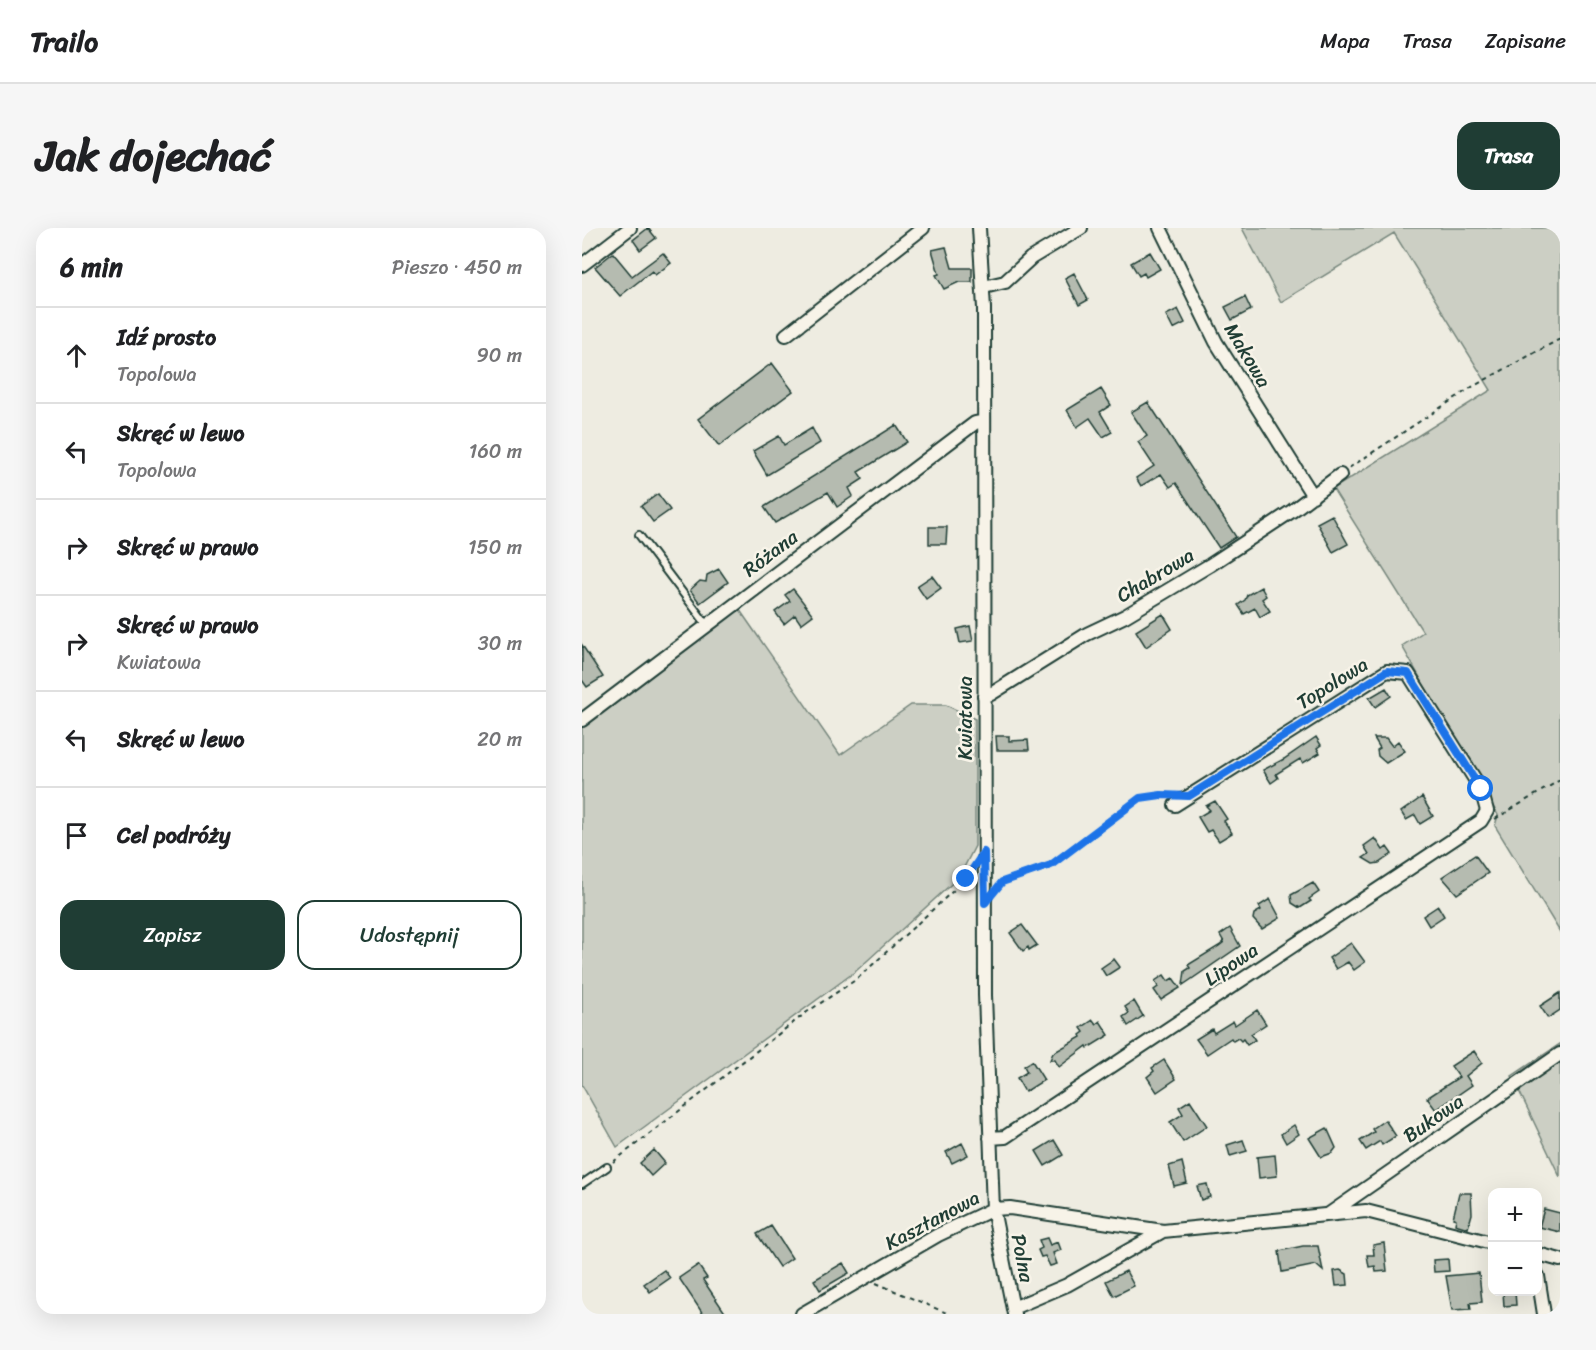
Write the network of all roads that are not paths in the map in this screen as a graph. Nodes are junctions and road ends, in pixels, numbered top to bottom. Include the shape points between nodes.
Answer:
1 (630, 228) edge
2 (923, 228) edge
3 (979, 228) edge
4 (1081, 228) edge
5 (1160, 228) edge
6 (582, 265) edge
7 (984, 287) junction
8 (786, 334) dead end
9 (984, 421) junction
10 (1340, 475) road end
11 (1313, 496) junction
12 (639, 535) dead end
13 (706, 625) junction
14 (984, 696) junction
15 (582, 720) edge
16 (1173, 801) road end
17 (1484, 816) joint
18 (1560, 1054) edge
19 (990, 1138) junction
20 (607, 1167) road end
21 (582, 1184) edge
22 (993, 1209) junction
23 (1328, 1215) junction
24 (1163, 1231) junction
25 (1488, 1242) edge
26 (1542, 1255) edge
27 (1560, 1260) edge
28 (1541, 1296) edge
29 (1014, 1311) edge
30 (802, 1314) edge
31 (1544, 1314) edge

1 - 6 street
2 - 8 street
3 - 7 street, Kwiatowa
4 - 7 street via 1031,258 1005,282
5 - 11 street, Makowa via 1216,342
7 - 9 street, Kwiatowa
9 - 13 street, Różana via 975,423
9 - 14 street, Kwiatowa
10 - 11 street, Chabrowa
11 - 14 street, Chabrowa via 1210,565
12 - 13 lane
13 - 15 street, Różana
14 - 19 street, Kwiatowa
16 - 17 street, Topolowa via 1387,671 1408,673 1481,789
17 - 19 street, Lipowa via 1005,1137
18 - 23 street, Bukowa
19 - 22 street, Kwiatowa
20 - 21 lane
22 - 24 street, Kasztanowa via 1010,1208
22 - 29 street, Polna
22 - 30 street, Kasztanowa via 938,1235
23 - 24 street, Kasztanowa
23 - 25 street, Kasztanowa via 1366,1211
24 - 29 street, Kasztanowa via 1067,1286
26 - 27 street
28 - 31 street

